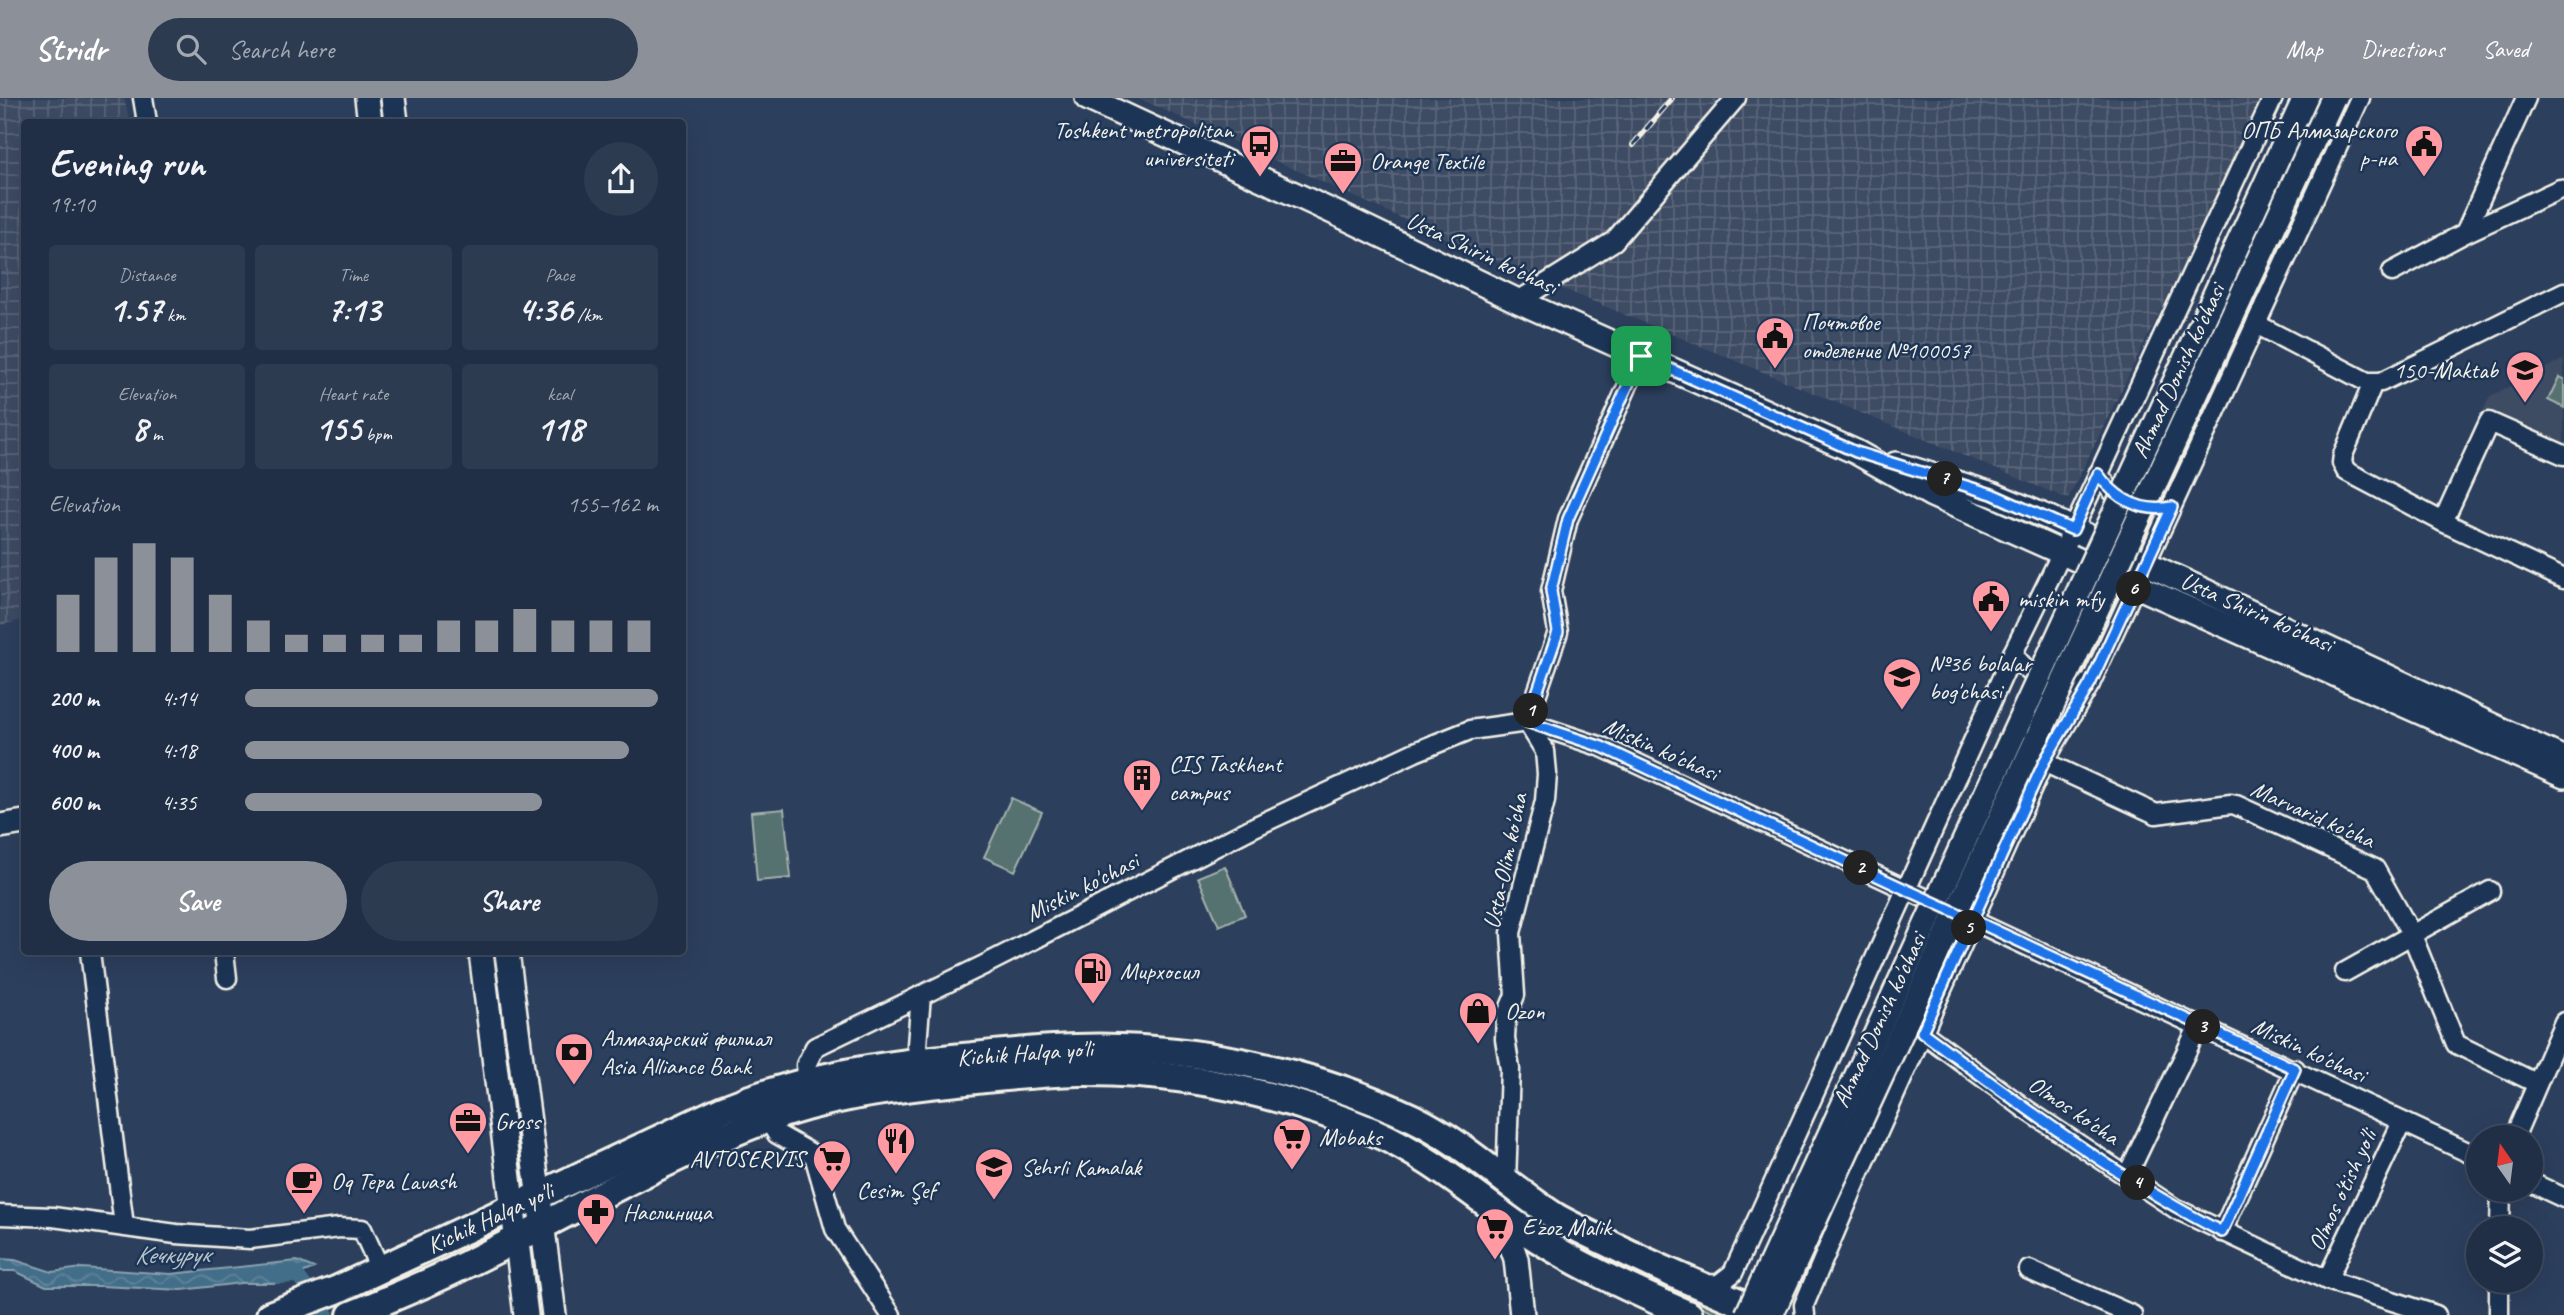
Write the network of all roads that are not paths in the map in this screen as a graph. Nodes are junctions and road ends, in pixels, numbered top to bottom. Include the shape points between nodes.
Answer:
1 (144, 98) edge
2 (367, 98) edge
3 (393, 98) edge
4 (1087, 98) edge
5 (1736, 98) edge
6 (2273, 98) edge
7 (2305, 98) edge
8 (2333, 98) edge
9 (2360, 98) edge
10 (2526, 98) edge
11 (146, 119) edge
12 (370, 119) edge
13 (396, 119) edge
14 (2560, 189) dead end
15 (2465, 233) junction
16 (2392, 271) dead end
17 (2564, 292) edge
18 (1518, 301) junction
19 (2256, 324) junction
20 (1641, 356) junction
21 (2373, 383) junction
22 (1856, 452) junction
23 (2564, 455) edge
24 (2098, 474) junction
25 (2172, 507) junction
26 (2443, 522) junction
27 (2073, 530) junction
28 (2062, 553) junction
29 (2147, 562) junction
30 (2564, 579) edge
31 (2136, 586) junction
32 (2013, 653) junction
33 (2090, 684) junction
34 (1527, 722) junction
35 (2564, 759) edge
36 (2044, 762) junction
37 (2564, 776) edge
38 (21, 807) edge
39 (0, 810) edge
40 (21, 822) edge
41 (0, 826) edge
42 (1907, 890) junction
43 (2490, 891) dead end
44 (1973, 920) junction
45 (2412, 935) junction
46 (89, 955) edge
47 (224, 955) edge
48 (481, 955) edge
49 (507, 955) edge
50 (2345, 972) dead end
51 (227, 978) dead end
52 (920, 995) junction
53 (2564, 1021) edge
54 (2199, 1025) junction
55 (1922, 1032) junction
56 (919, 1061) junction
57 (2295, 1069) junction
58 (808, 1080) junction
59 (2536, 1083) junction
60 (768, 1119) junction
61 (2402, 1122) junction
62 (2519, 1125) edge
63 (2466, 1151) edge
64 (2127, 1176) junction
65 (1511, 1186) junction
66 (2543, 1188) edge
67 (539, 1195) junction
68 (2564, 1198) edge
69 (512, 1208) junction
70 (1500, 1212) junction
71 (0, 1215) edge
72 (542, 1224) junction
73 (124, 1226) junction
74 (2222, 1232) junction
75 (516, 1238) junction
76 (380, 1269) junction
77 (2029, 1270) dead end
78 (2327, 1280) junction
79 (1700, 1285) junction
80 (2499, 1293) edge
81 (288, 1311) edge
82 (1683, 1314) edge
83 (351, 1315) edge
84 (526, 1315) edge
85 (554, 1315) edge
86 (891, 1315) edge
87 (1522, 1315) edge
88 (1747, 1315) edge
89 (1771, 1315) edge
90 (1805, 1315) edge
91 (2132, 1315) edge
92 (2436, 1315) edge
93 (2498, 1315) edge

1 - 11 street
2 - 12 main road
3 - 13 main road
4 - 18 main road, Usta Shirin ko'chasi
5 - 18 street via 1614,241
6 - 24 street, Ahmad Donish ko'chasi
7 - 88 main road, Ahmad Donish ko'chasi, bridge
8 - 89 main road, Ahmad Donish ko'chasi, bridge
9 - 19 street, Ahmad Donish ko'chasi
10 - 15 street
14 - 15 street
15 - 16 street
17 - 21 street
18 - 20 main road, Usta Shirin ko'chasi
19 - 21 street
19 - 25 street, Ahmad Donish ko'chasi
20 - 22 main road, Usta Shirin ko'chasi
20 - 34 street via 1568,519 1551,591 1558,632
21 - 26 street via 2342,466
22 - 27 main road, Usta Shirin ko'chasi via 1992,494
22 - 28 main road, Usta Shirin ko'chasi via 1932,495
23 - 26 street via 2489,422
24 - 25 street via 2129,503 2149,509
24 - 27 street, Ahmad Donish ko'chasi
25 - 29 street, Ahmad Donish ko'chasi
26 - 30 street
27 - 28 street, Ahmad Donish ko'chasi
27 - 29 main road, Usta Shirin ko'chasi
28 - 31 main road, Usta Shirin ko'chasi
28 - 32 street, Ahmad Donish ko'chasi
29 - 31 street, Ahmad Donish ko'chasi
29 - 35 main road, Usta Shirin ko'chasi
31 - 33 street, Ahmad Donish ko'chasi
31 - 37 main road, Usta Shirin ko'chasi
32 - 33 street via 2024,668 2044,680
32 - 42 street, Ahmad Donish ko'chasi
33 - 36 street, Ahmad Donish ko'chasi
34 - 42 street, Miskin ko'chasi via 1602,747
34 - 52 street, Miskin ko'chasi via 1470,730 1415,752 1254,827
34 - 65 street, Usta-Olim ko'cha via 1545,751 1548,774 1511,933 1515,995 1506,1028
36 - 44 street, Ahmad Donish ko'chasi
36 - 45 street, Marvarid ko'cha via 2156,814 2236,805 2369,865 2378,872
38 - 39 main road
40 - 41 main road
42 - 44 street, Miskin ko'chasi
42 - 79 street, Ahmad Donish ko'chasi via 1733,1273 1718,1284
43 - 45 street
44 - 54 street, Miskin ko'chasi
44 - 55 street, Ahmad Donish ko'chasi
45 - 50 street
45 - 59 street, Marvarid ko'cha via 2455,1044
46 - 73 street
47 - 51 street
48 - 69 main road
49 - 67 main road
52 - 56 street
52 - 58 street, Miskin ko'chasi via 815,1047 806,1065
53 - 59 street
54 - 57 street, Miskin ko'chasi
54 - 64 street
55 - 64 street, Olmos ko'cha
55 - 90 street, Ahmad Donish ko'chasi via 1804,1305
56 - 58 highway, Kichik Halqa yo'li
56 - 65 highway, Kichik Halqa yo'li via 1097,1048 1172,1051 1241,1063 1332,1087 1412,1118 1457,1144
57 - 61 street, Miskin ko'chasi
57 - 74 street
58 - 67 highway, Kichik Halqa yo'li via 723,1109
59 - 62 street
60 - 70 highway, Kichik Halqa yo'li via 841,1099 965,1081 1070,1072 1163,1076 1260,1094 1352,1123 1411,1151
60 - 72 highway, Kichik Halqa yo'li
60 - 86 street via 777,1135 814,1154 835,1229
61 - 63 street, Miskin ko'chasi
61 - 78 street, Olmos o'tish yo'li
64 - 74 street, Olmos ko'cha via 2176,1209
65 - 70 highway
65 - 79 highway, Kichik Halqa yo'li via 1560,1219
66 - 68 street
67 - 69 highway, Kichik Halqa yo'li
67 - 72 main road
69 - 75 main road
69 - 76 highway, Kichik Halqa yo'li
70 - 82 highway, Kichik Halqa yo'li via 1541,1241
70 - 87 main road via 1516,1259
71 - 73 street
72 - 75 highway, Kichik Halqa yo'li
72 - 85 main road
73 - 76 street via 250,1239 362,1229
74 - 78 street, Olmos ko'cha
75 - 83 highway, Kichik Halqa yo'li
75 - 84 main road
76 - 81 highway, Kichik Halqa yo'li
77 - 91 street
78 - 92 street, Olmos ko'cha
79 - 89 highway, Kichik Halqa yo'li
80 - 93 street

